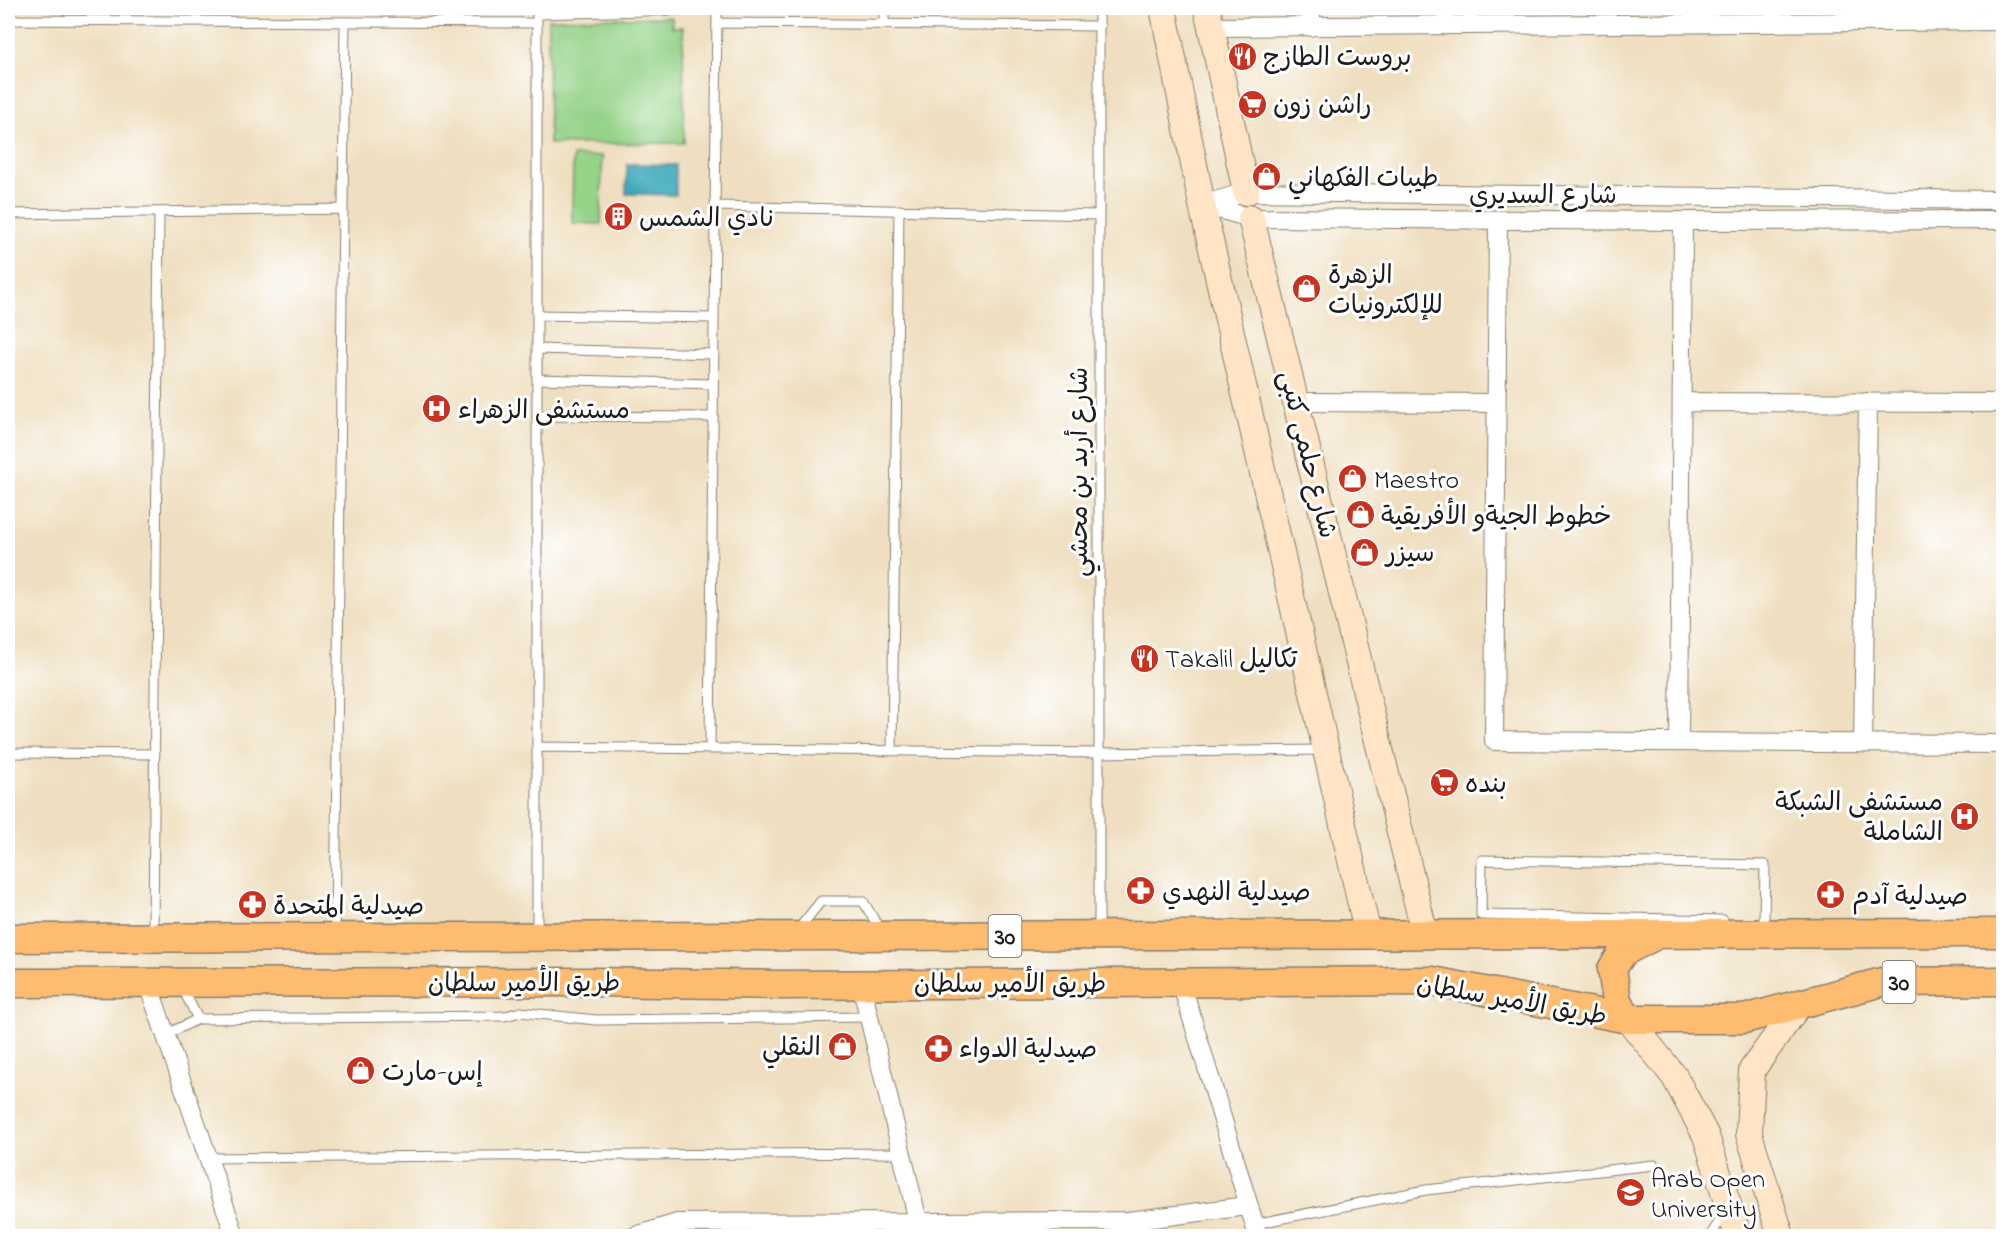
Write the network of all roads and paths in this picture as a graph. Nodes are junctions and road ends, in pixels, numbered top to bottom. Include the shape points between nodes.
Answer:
1 (717, 8) edge
2 (884, 8) edge
3 (1100, 8) edge
4 (1163, 8) edge
5 (1311, 8) edge
6 (537, 15) edge
7 (1826, 15) edge
8 (1209, 17) edge
9 (8, 20) edge
10 (2004, 21) edge
11 (345, 22) junction
12 (717, 23) junction
13 (884, 24) junction
14 (1100, 26) junction
15 (1311, 27) junction
16 (1246, 192) junction
17 (2004, 200) edge
18 (1202, 205) junction
19 (715, 206) junction
20 (343, 209) junction
21 (898, 210) junction
22 (159, 213) junction
23 (8, 214) edge
24 (1100, 215) junction
25 (1251, 218) junction
26 (1498, 220) junction
27 (2004, 220) edge
28 (1683, 221) junction
29 (537, 315) junction
30 (714, 318) junction
31 (537, 349) junction
32 (714, 354) junction
33 (537, 379) junction
34 (713, 384) junction
35 (1296, 402) junction
36 (1682, 402) junction
37 (1868, 402) junction
38 (1496, 403) junction
39 (2004, 403) edge
40 (537, 416) junction
41 (713, 417) junction
42 (1679, 742) junction
43 (1863, 743) junction
44 (2004, 744) edge
45 (537, 747) junction
46 (710, 749) junction
47 (1326, 750) junction
48 (892, 751) junction
49 (8, 753) edge
50 (1099, 753) junction
51 (155, 754) junction
52 (1728, 920) dead end
53 (1752, 920) dead end
54 (1486, 925) junction
55 (1770, 927) junction
56 (2004, 933) edge
57 (1659, 934) junction
58 (1368, 935) junction
59 (1425, 935) junction
60 (153, 936) junction
61 (335, 936) junction
62 (537, 936) junction
63 (592, 936) junction
64 (1099, 936) junction
65 (8, 938) edge
66 (159, 981) junction
67 (2004, 981) edge
68 (594, 982) junction
69 (1180, 982) junction
70 (8, 984) edge
71 (861, 984) junction
72 (1798, 1006) junction
73 (870, 1017) junction
74 (198, 1018) junction
75 (1628, 1019) junction
76 (165, 1035) junction
77 (902, 1153) junction
78 (207, 1158) junction
79 (1654, 1165) dead end
80 (1248, 1206) junction
81 (1729, 1208) junction
82 (918, 1221) junction
83 (681, 1230) edge
84 (1256, 1230) edge
85 (235, 1236) edge
86 (635, 1236) edge
87 (1710, 1236) edge
88 (1738, 1236) edge
89 (1781, 1236) edge

1 - 6 lane
1 - 12 lane
2 - 13 lane
3 - 14 lane, شارع أربد بن محشي
4 - 18 street, شارع حلمى كتبى
5 - 15 street
6 - 11 lane
6 - 29 lane
7 - 10 street
7 - 15 street
8 - 15 street
8 - 16 street, شارع حلمى كتبى
9 - 11 lane
11 - 20 lane
12 - 13 lane
12 - 19 lane
13 - 14 lane
14 - 24 lane, شارع أربد بن محشي
16 - 17 street, شارع السديري
16 - 18 street, شارع السديري
16 - 25 street, شارع حلمى كتبى
18 - 25 street, شارع السديري
18 - 47 street, شارع حلمى كتبى
19 - 21 lane
19 - 30 lane
20 - 22 lane
20 - 61 lane
21 - 24 lane
21 - 48 lane
22 - 23 lane
22 - 51 lane
24 - 50 lane, شارع أربد بن محشي
25 - 26 street, شارع السديري
25 - 35 street, شارع حلمى كتبى
26 - 28 street, شارع السديري
26 - 38 street
27 - 28 street, شارع السديري
28 - 36 street
29 - 30 lane
29 - 31 lane
30 - 32 lane
31 - 32 lane
31 - 33 lane
32 - 34 lane
33 - 34 lane
33 - 40 lane
34 - 41 lane
35 - 38 street
35 - 59 street, شارع حلمى كتبى
36 - 37 street
36 - 42 street
37 - 39 street
37 - 43 street
38 - 42 street via 1494,741
40 - 41 lane
40 - 45 lane
41 - 46 lane
42 - 43 street
43 - 44 street
45 - 46 lane
45 - 62 lane
46 - 48 lane
47 - 50 lane
47 - 58 street, شارع حلمى كتبى
48 - 50 lane
49 - 51 lane
50 - 64 lane, شارع أربد بن محشي
51 - 60 lane
52 - 54 lane
53 - 55 lane
54 - 55 lane via 1481,915 1482,860 1765,865
54 - 57 main road, طريق الأمير سلطان / 30
54 - 59 main road, طريق الأمير سلطان / 30
55 - 56 main road, طريق الأمير سلطان / 30
55 - 57 main road, طريق الأمير سلطان / 30
57 - 75 main road via 1623,952 1612,969 1617,1001
58 - 59 main road, طريق الأمير سلطان / 30
58 - 64 main road, طريق الأمير سلطان / 30
60 - 61 main road, طريق الأمير سلطان / 30
60 - 65 main road, طريق الأمير سلطان / 30
61 - 62 main road, طريق الأمير سلطان / 30
62 - 63 main road, طريق الأمير سلطان / 30
63 - 64 main road, طريق الأمير سلطان / 30
63 - 68 main road
66 - 68 main road, طريق الأمير سلطان / 30
66 - 70 main road, طريق الأمير سلطان / 30
66 - 74 lane via 185,993
66 - 76 street
67 - 72 main road, طريق الأمير سلطان / 30 via 1882,982
68 - 71 main road, طريق الأمير سلطان / 30
69 - 71 main road, طريق الأمير سلطان / 30
69 - 75 main road, طريق الأمير سلطان / 30 via 1433,981
69 - 80 street
71 - 73 street
72 - 75 main road, طريق الأمير سلطان / 30 via 1744,1019
72 - 89 street via 1752,1070 1749,1134
73 - 74 lane via 596,1020 520,1012 505,1016
73 - 77 street
74 - 76 lane
75 - 81 street via 1674,1076 1701,1126
76 - 78 street
77 - 78 lane
77 - 82 street
78 - 85 street
79 - 84 lane via 1426,1190
80 - 82 street via 1128,1221
80 - 84 street
81 - 87 lane
81 - 88 street
82 - 83 street
83 - 86 street

